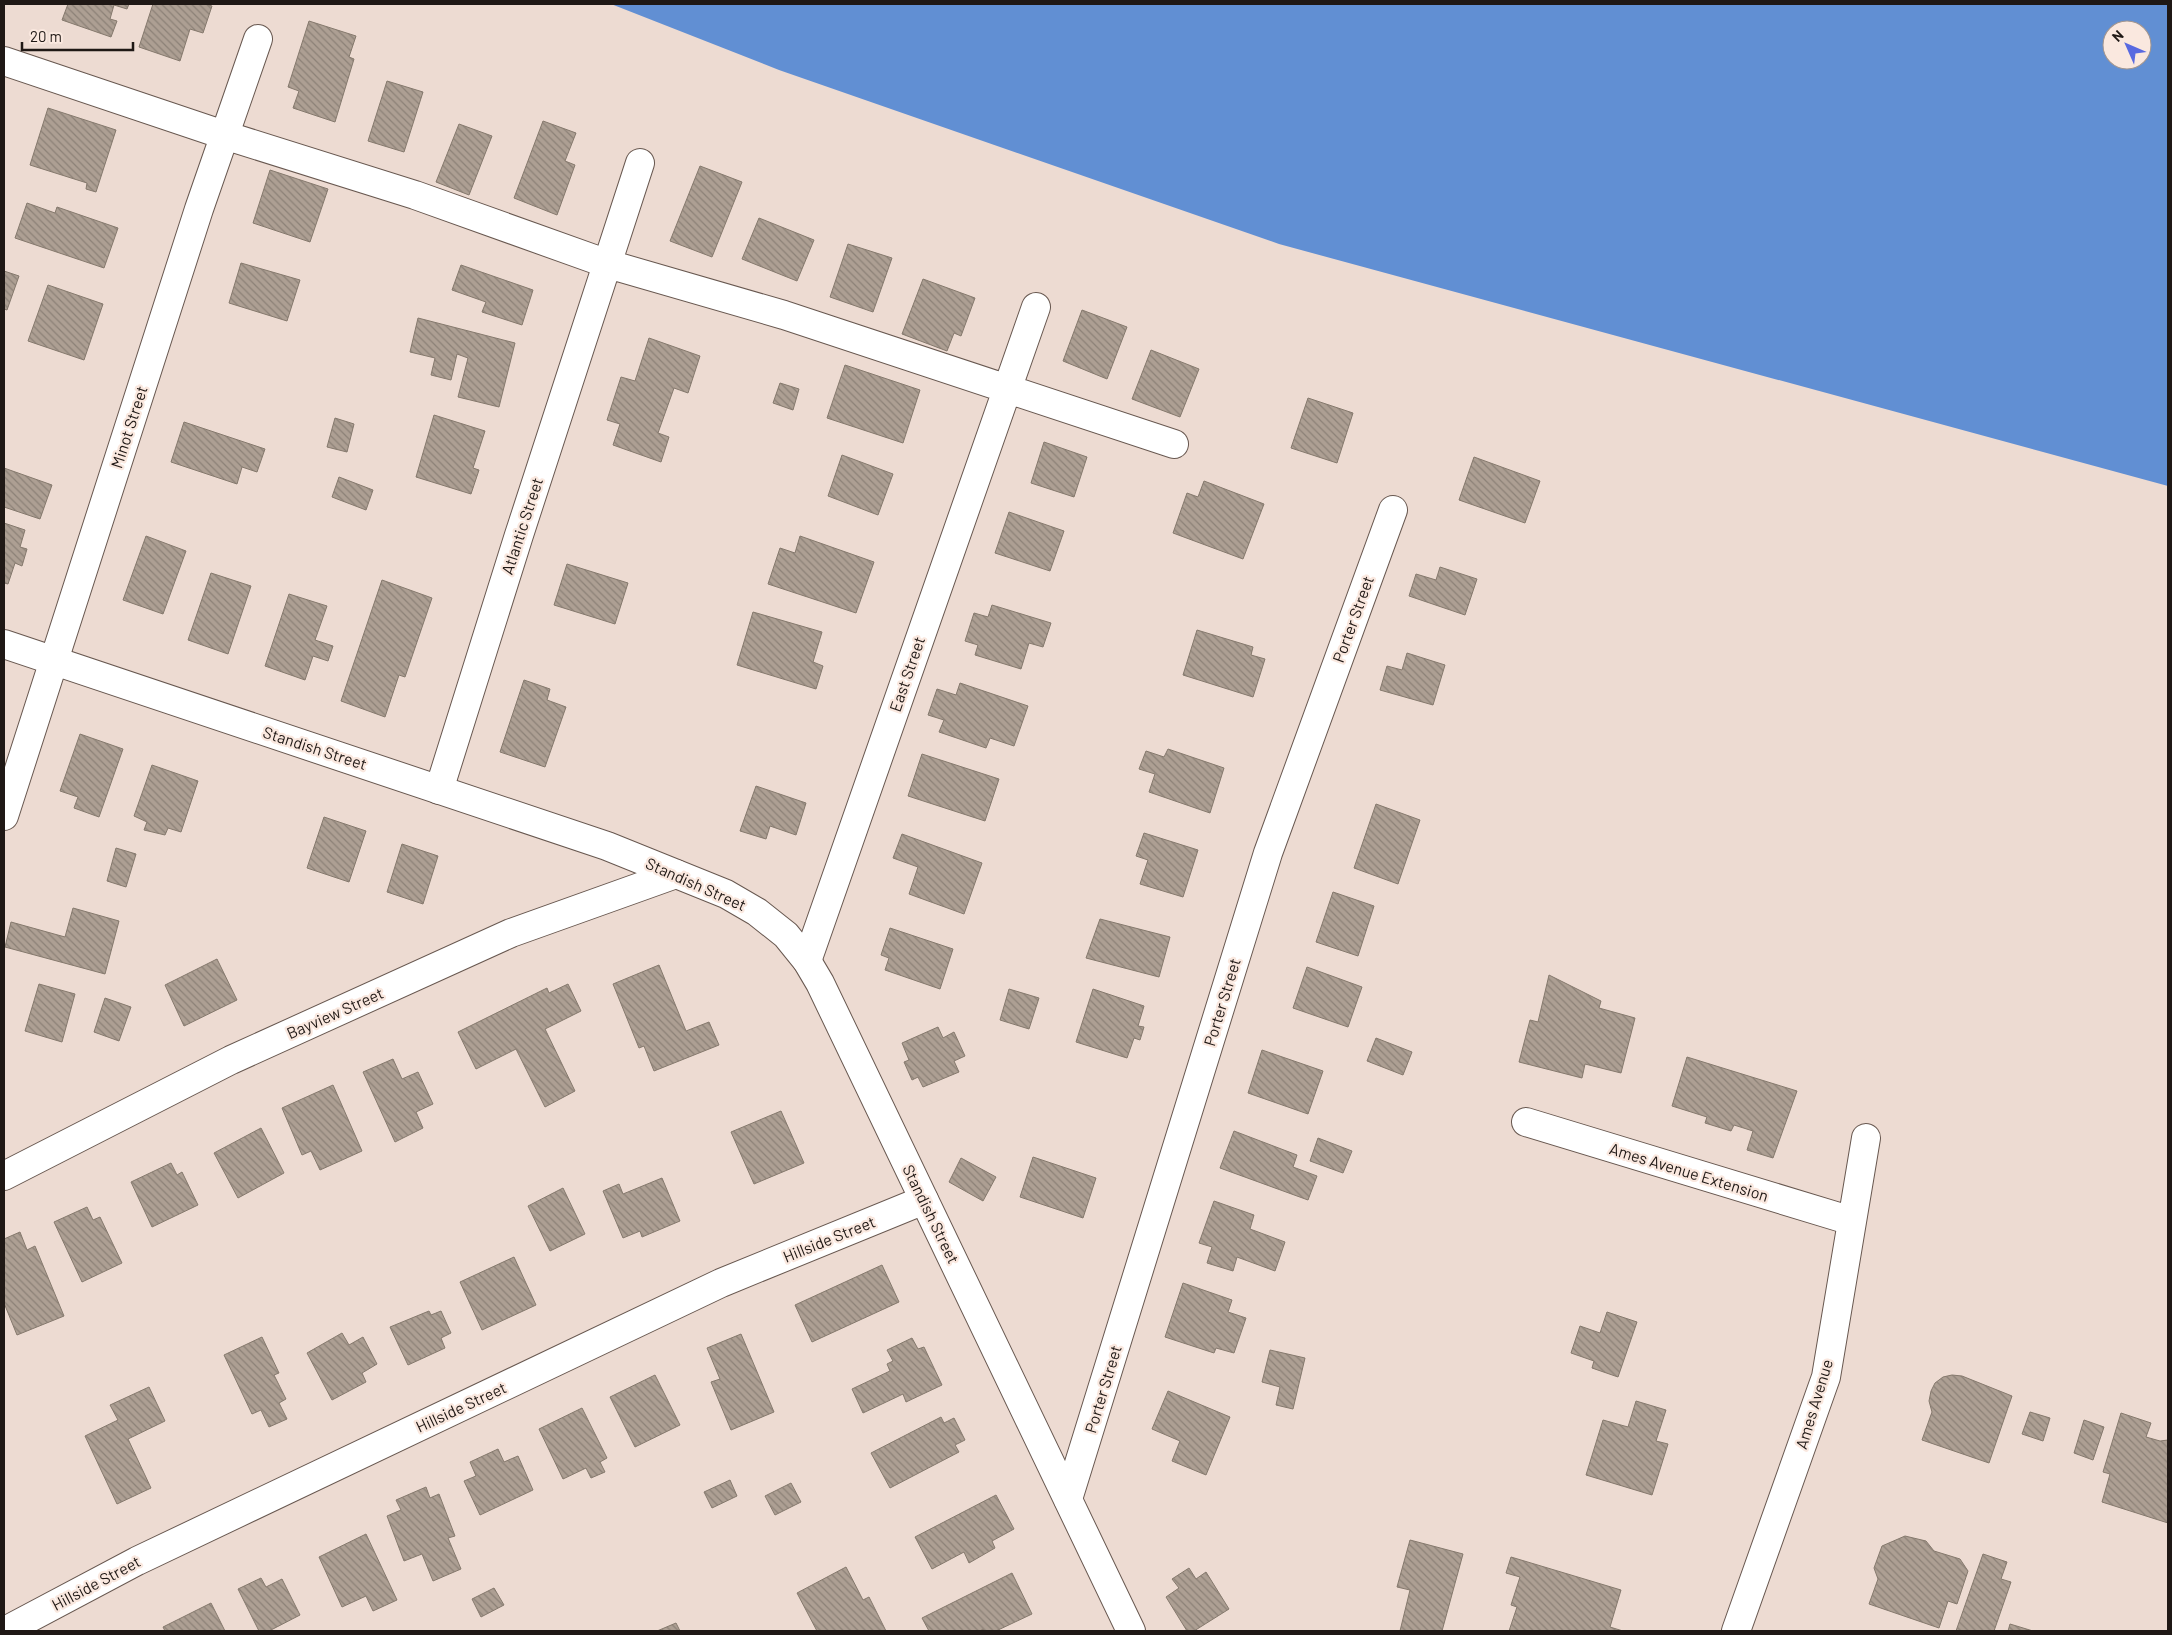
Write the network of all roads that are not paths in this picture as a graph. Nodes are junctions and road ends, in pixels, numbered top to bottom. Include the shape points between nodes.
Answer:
1 (258, 39) dead end
2 (4, 61) edge
3 (224, 135) junction
4 (640, 163) dead end
5 (608, 264) junction
6 (1036, 308) dead end
7 (1008, 388) junction
8 (1174, 444) dead end
9 (1393, 510) dead end
10 (4, 644) edge
11 (54, 661) junction
12 (439, 790) junction
13 (4, 816) edge
14 (676, 874) junction
15 (807, 961) junction
16 (1526, 1122) dead end
17 (1866, 1138) dead end
18 (4, 1176) edge
19 (924, 1200) junction
20 (1852, 1222) junction
21 (1068, 1499) junction
22 (5, 1631) edge
23 (1132, 1631) edge
24 (1736, 1631) edge

1 - 3 street, Minot Street
2 - 3 street
3 - 5 street via 415,195
3 - 11 street, Minot Street
4 - 5 street, Atlantic Street
5 - 7 street via 784,315
5 - 12 street, Atlantic Street
6 - 7 street, East Street
7 - 8 street
7 - 15 street, East Street
9 - 21 street, Porter Street via 1268,853
10 - 11 street, Standish Street
11 - 12 street, Standish Street
11 - 13 street, Minot Street
12 - 14 street, Standish Street via 607,846
14 - 15 street, Standish Street via 726,894 757,912 786,935
14 - 18 street, Bayview Street via 511,933 231,1060
15 - 19 street, Standish Street
16 - 20 street, Ames Avenue Extension
17 - 20 street, Ames Avenue
19 - 21 street, Standish Street
19 - 22 street, Hillside Street via 712,1288 137,1561
20 - 24 street, Ames Avenue via 1826,1376
21 - 23 street, Standish Street

